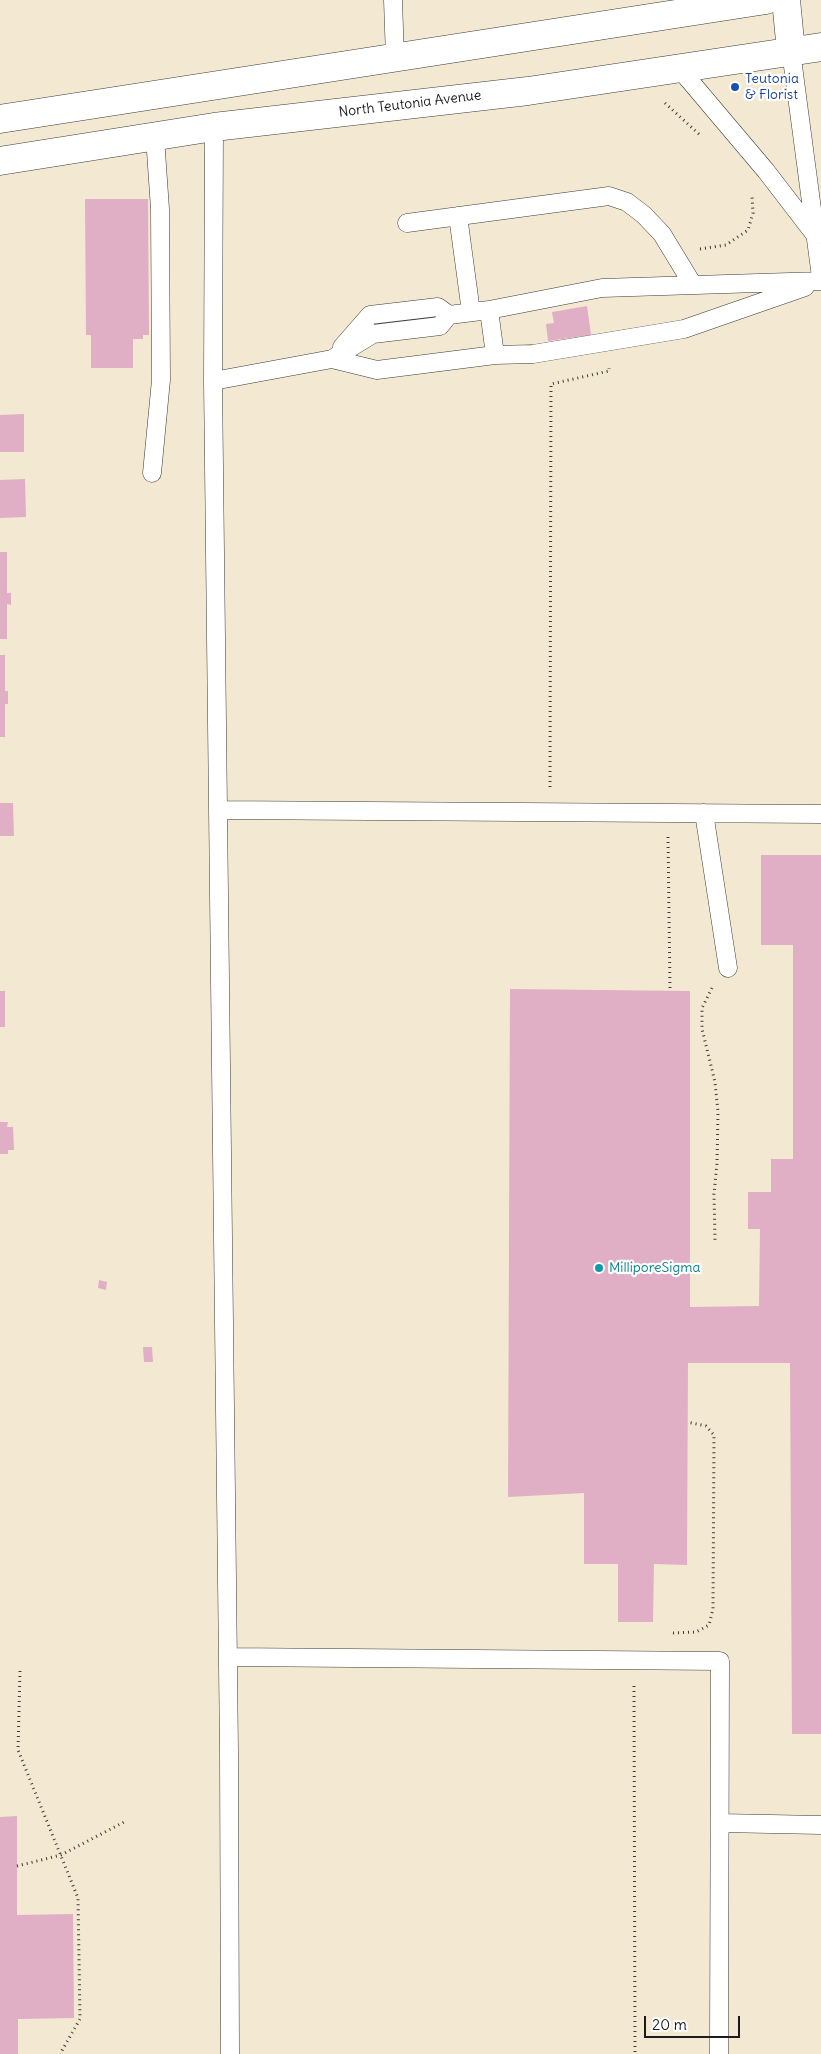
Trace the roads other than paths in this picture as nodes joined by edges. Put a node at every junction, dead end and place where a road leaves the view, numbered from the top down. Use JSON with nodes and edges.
{"nodes":[{"id":1,"x":393,"y":0,"type":"edge"},
{"id":2,"x":766,"y":0,"type":"edge"},
{"id":3,"x":786,"y":0,"type":"edge"},
{"id":4,"x":821,"y":47,"type":"edge"},
{"id":5,"x":791,"y":51,"type":"junction"},
{"id":6,"x":395,"y":58,"type":"junction"},
{"id":7,"x":679,"y":68,"type":"junction"},
{"id":8,"x":0,"y":119,"type":"edge"},
{"id":9,"x":214,"y":127,"type":"junction"},
{"id":10,"x":155,"y":137,"type":"junction"},
{"id":11,"x":0,"y":161,"type":"edge"},
{"id":12,"x":458,"y":216,"type":"junction"},
{"id":13,"x":407,"y":223,"type":"dead end"},
{"id":14,"x":818,"y":228,"type":"edge"},
{"id":15,"x":821,"y":280,"type":"edge"},
{"id":16,"x":693,"y":285,"type":"junction"},
{"id":17,"x":489,"y":310,"type":"junction"},
{"id":18,"x":471,"y":312,"type":"junction"},
{"id":19,"x":496,"y":355,"type":"junction"},
{"id":20,"x":332,"y":359,"type":"junction"},
{"id":21,"x":214,"y":381,"type":"junction"},
{"id":22,"x":152,"y":473,"type":"dead end"},
{"id":23,"x":218,"y":810,"type":"junction"},
{"id":24,"x":704,"y":813,"type":"junction"},
{"id":25,"x":821,"y":814,"type":"edge"},
{"id":26,"x":728,"y":968,"type":"road end"},
{"id":27,"x":228,"y":1656,"type":"junction"},
{"id":28,"x":720,"y":1823,"type":"junction"},
{"id":29,"x":821,"y":1826,"type":"edge"},
{"id":30,"x":230,"y":2054,"type":"edge"},
{"id":31,"x":719,"y":2054,"type":"edge"}],
"edges":[{"from":1,"to":6,"type":"lane"},
{"from":2,"to":6,"type":"main road"},
{"from":3,"to":5,"type":"main road"},
{"from":4,"to":5,"type":"main road","name":"North Teutonia Avenue"},
{"from":5,"to":7,"type":"main road","name":"North Teutonia Avenue"},
{"from":5,"to":14,"type":"lane"},
{"from":6,"to":8,"type":"main road"},
{"from":7,"to":9,"type":"main road","name":"North Teutonia Avenue"},
{"from":7,"to":14,"type":"lane"},
{"from":9,"to":10,"type":"main road","name":"North Teutonia Avenue"},
{"from":9,"to":21,"type":"lane"},
{"from":10,"to":11,"type":"main road","name":"North Teutonia Avenue"},
{"from":10,"to":22,"type":"lane"},
{"from":12,"to":13,"type":"lane"},
{"from":12,"to":16,"type":"lane"},
{"from":12,"to":18,"type":"lane"},
{"from":14,"to":15,"type":"lane"},
{"from":15,"to":16,"type":"lane"},
{"from":15,"to":19,"type":"lane"},
{"from":16,"to":17,"type":"lane"},
{"from":17,"to":18,"type":"lane"},
{"from":17,"to":19,"type":"lane"},
{"from":18,"to":20,"type":"lane"},
{"from":19,"to":20,"type":"lane"},
{"from":20,"to":21,"type":"lane"},
{"from":21,"to":23,"type":"lane"},
{"from":23,"to":24,"type":"lane"},
{"from":23,"to":27,"type":"lane"},
{"from":24,"to":25,"type":"lane"},
{"from":24,"to":26,"type":"lane"},
{"from":27,"to":28,"type":"lane"},
{"from":27,"to":30,"type":"lane"},
{"from":28,"to":29,"type":"lane"},
{"from":28,"to":31,"type":"lane"}]}
